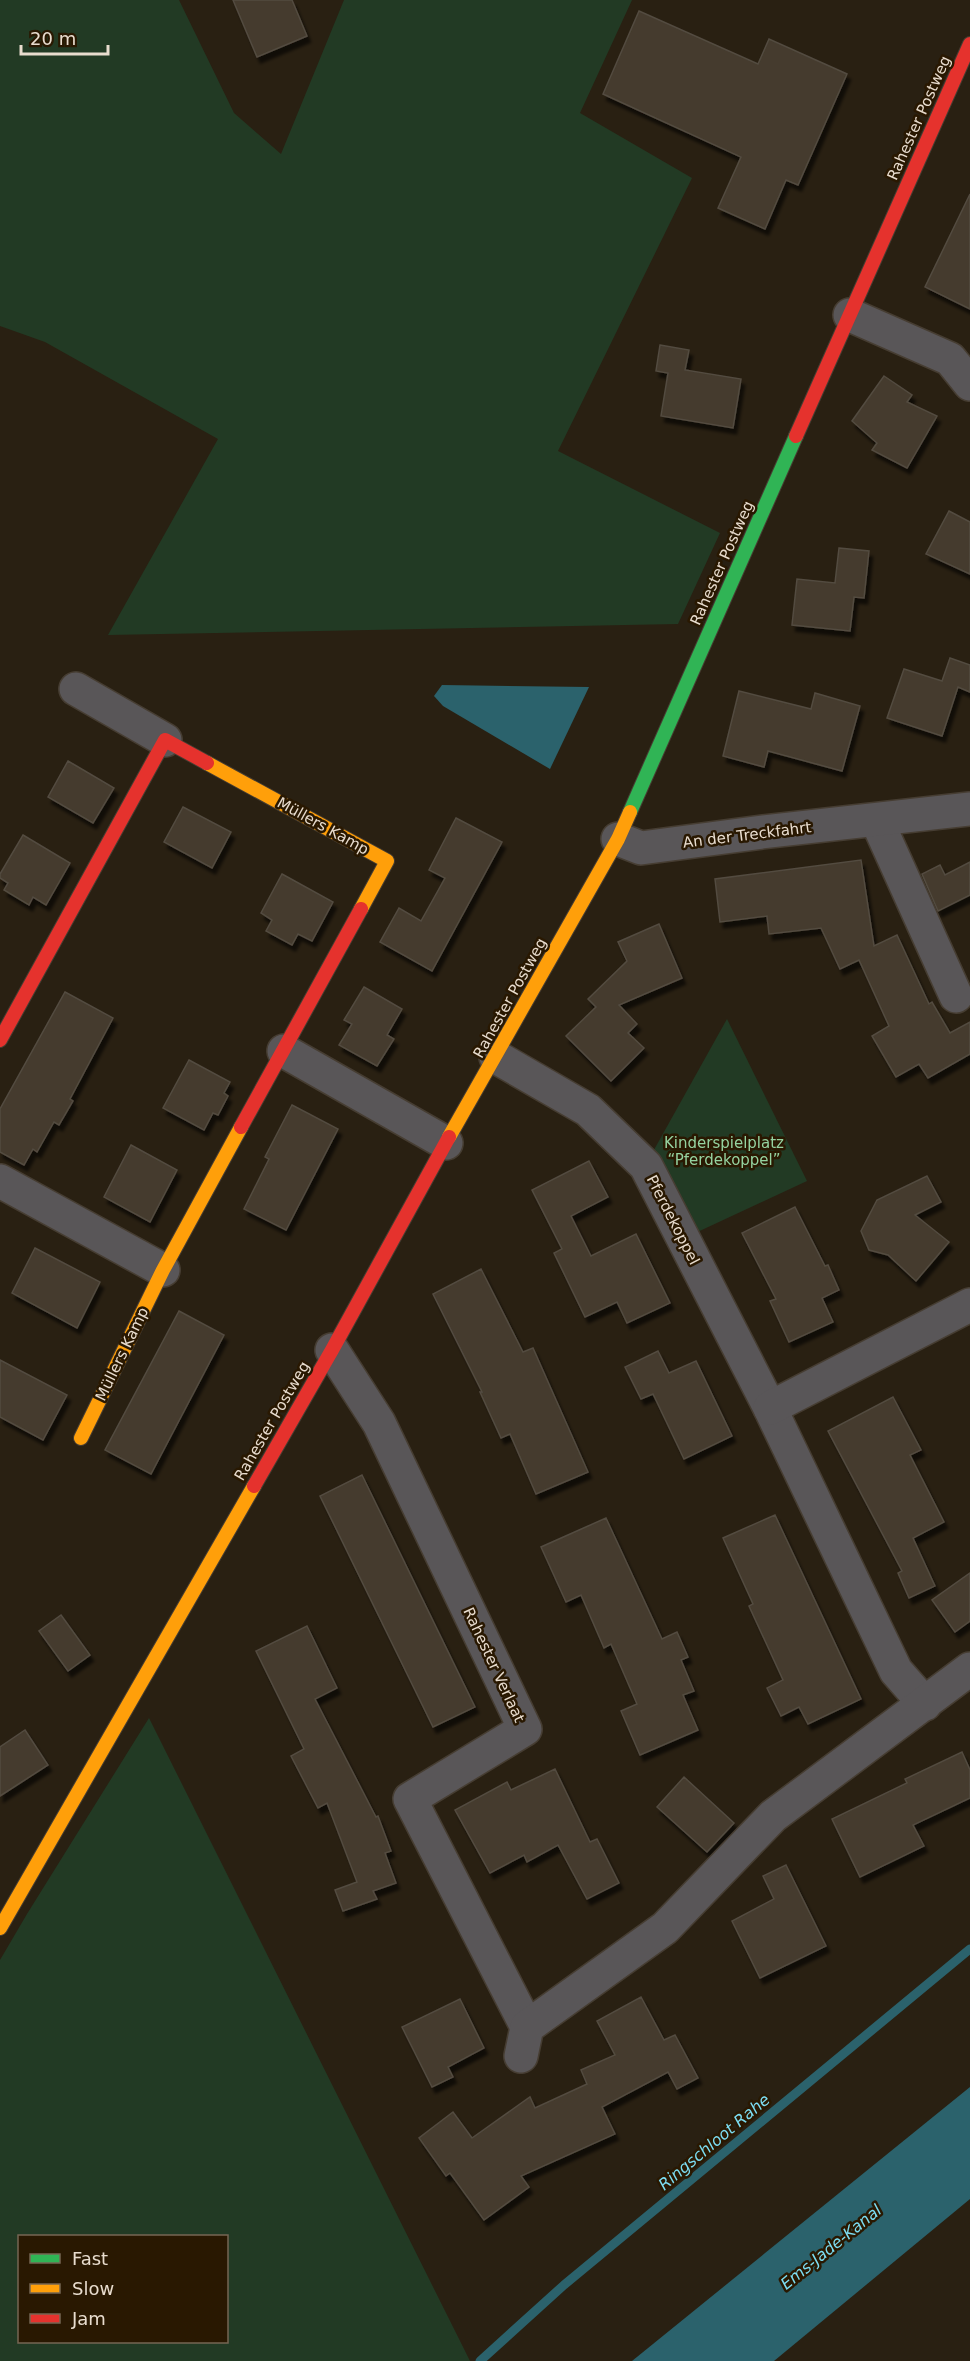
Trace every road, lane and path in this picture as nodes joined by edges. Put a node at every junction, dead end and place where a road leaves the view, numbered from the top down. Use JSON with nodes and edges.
{"nodes":[{"id":1,"x":970,"y":44,"type":"edge"},
{"id":2,"x":850,"y":315,"type":"junction"},
{"id":3,"x":970,"y":384,"type":"edge"},
{"id":4,"x":76,"y":689,"type":"dead end"},
{"id":5,"x":165,"y":740,"type":"junction"},
{"id":6,"x":970,"y":809,"type":"edge"},
{"id":7,"x":877,"y":821,"type":"junction"},
{"id":8,"x":618,"y":839,"type":"junction"},
{"id":9,"x":956,"y":996,"type":"dead end"},
{"id":10,"x":0,"y":1040,"type":"edge"},
{"id":11,"x":284,"y":1051,"type":"junction"},
{"id":12,"x":496,"y":1057,"type":"junction"},
{"id":13,"x":446,"y":1143,"type":"junction"},
{"id":14,"x":0,"y":1181,"type":"edge"},
{"id":15,"x":163,"y":1270,"type":"junction"},
{"id":16,"x":970,"y":1305,"type":"edge"},
{"id":17,"x":332,"y":1350,"type":"junction"},
{"id":18,"x":770,"y":1408,"type":"junction"},
{"id":19,"x":81,"y":1438,"type":"dead end"},
{"id":20,"x":970,"y":1670,"type":"edge"},
{"id":21,"x":925,"y":1704,"type":"junction"},
{"id":22,"x":0,"y":1928,"type":"edge"}],
"edges":[{"from":1,"to":2,"type":"street","name":"Rahester Postweg"},
{"from":2,"to":3,"type":"street"},
{"from":2,"to":8,"type":"street","name":"Rahester Postweg"},
{"from":4,"to":5,"type":"street","name":"Müllers Kamp"},
{"from":5,"to":10,"type":"street"},
{"from":5,"to":11,"type":"street","name":"Müllers Kamp"},
{"from":6,"to":7,"type":"street","name":"An der Treckfahrt"},
{"from":7,"to":8,"type":"street","name":"An der Treckfahrt"},
{"from":7,"to":9,"type":"street"},
{"from":8,"to":12,"type":"street","name":"Rahester Postweg"},
{"from":11,"to":13,"type":"street"},
{"from":11,"to":15,"type":"street","name":"Müllers Kamp"},
{"from":12,"to":13,"type":"street","name":"Rahester Postweg"},
{"from":12,"to":18,"type":"street","name":"Pferdekoppel"},
{"from":13,"to":17,"type":"street","name":"Rahester Postweg"},
{"from":14,"to":15,"type":"street"},
{"from":15,"to":19,"type":"street","name":"Müllers Kamp"},
{"from":16,"to":18,"type":"street"},
{"from":17,"to":21,"type":"street","name":"Rahester Verlaat"},
{"from":17,"to":22,"type":"street","name":"Rahester Postweg"},
{"from":18,"to":21,"type":"street","name":"Pferdekoppel"},
{"from":20,"to":21,"type":"street"}]}
